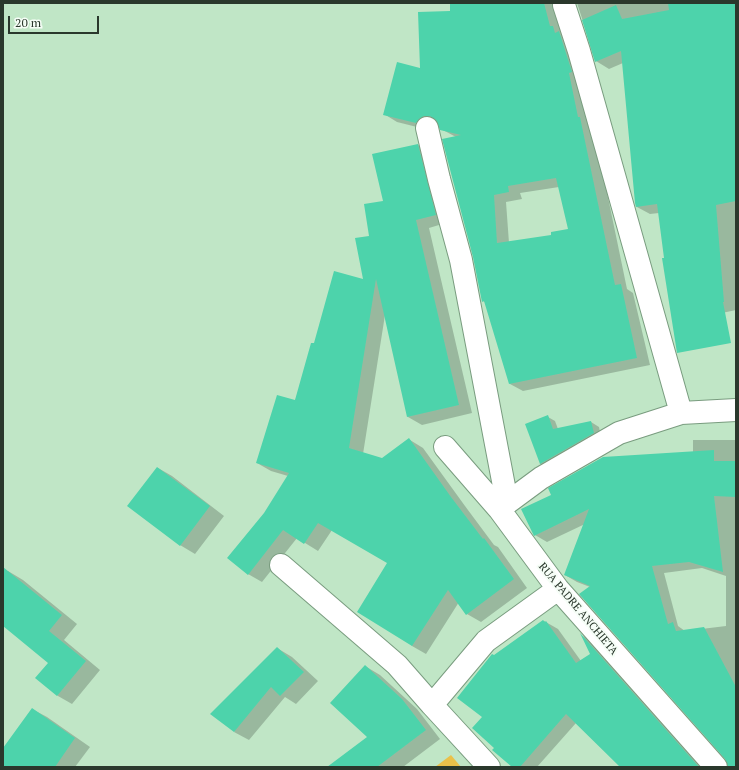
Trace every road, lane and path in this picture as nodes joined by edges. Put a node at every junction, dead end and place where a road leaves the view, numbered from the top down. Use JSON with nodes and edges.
{"nodes":[{"id":1,"x":564,"y":4,"type":"dead end"},
{"id":2,"x":426,"y":128,"type":"dead end"},
{"id":3,"x":736,"y":410,"type":"edge"},
{"id":4,"x":681,"y":413,"type":"junction"},
{"id":5,"x":445,"y":447,"type":"dead end"},
{"id":6,"x":503,"y":505,"type":"junction"},
{"id":7,"x":281,"y":565,"type":"dead end"},
{"id":8,"x":558,"y":589,"type":"junction"},
{"id":9,"x":432,"y":705,"type":"junction"},
{"id":10,"x":489,"y":767,"type":"edge"},
{"id":11,"x":716,"y":767,"type":"edge"}],
"edges":[{"from":1,"to":4,"type":"street"},
{"from":2,"to":6,"type":"street"},
{"from":3,"to":4,"type":"street"},
{"from":4,"to":6,"type":"street"},
{"from":5,"to":6,"type":"street","name":"RUA PADRE ANCHIETA"},
{"from":6,"to":8,"type":"street","name":"RUA PADRE ANCHIETA"},
{"from":7,"to":9,"type":"street"},
{"from":8,"to":9,"type":"street"},
{"from":8,"to":11,"type":"street","name":"RUA PADRE ANCHIETA"},
{"from":9,"to":10,"type":"street"}]}
